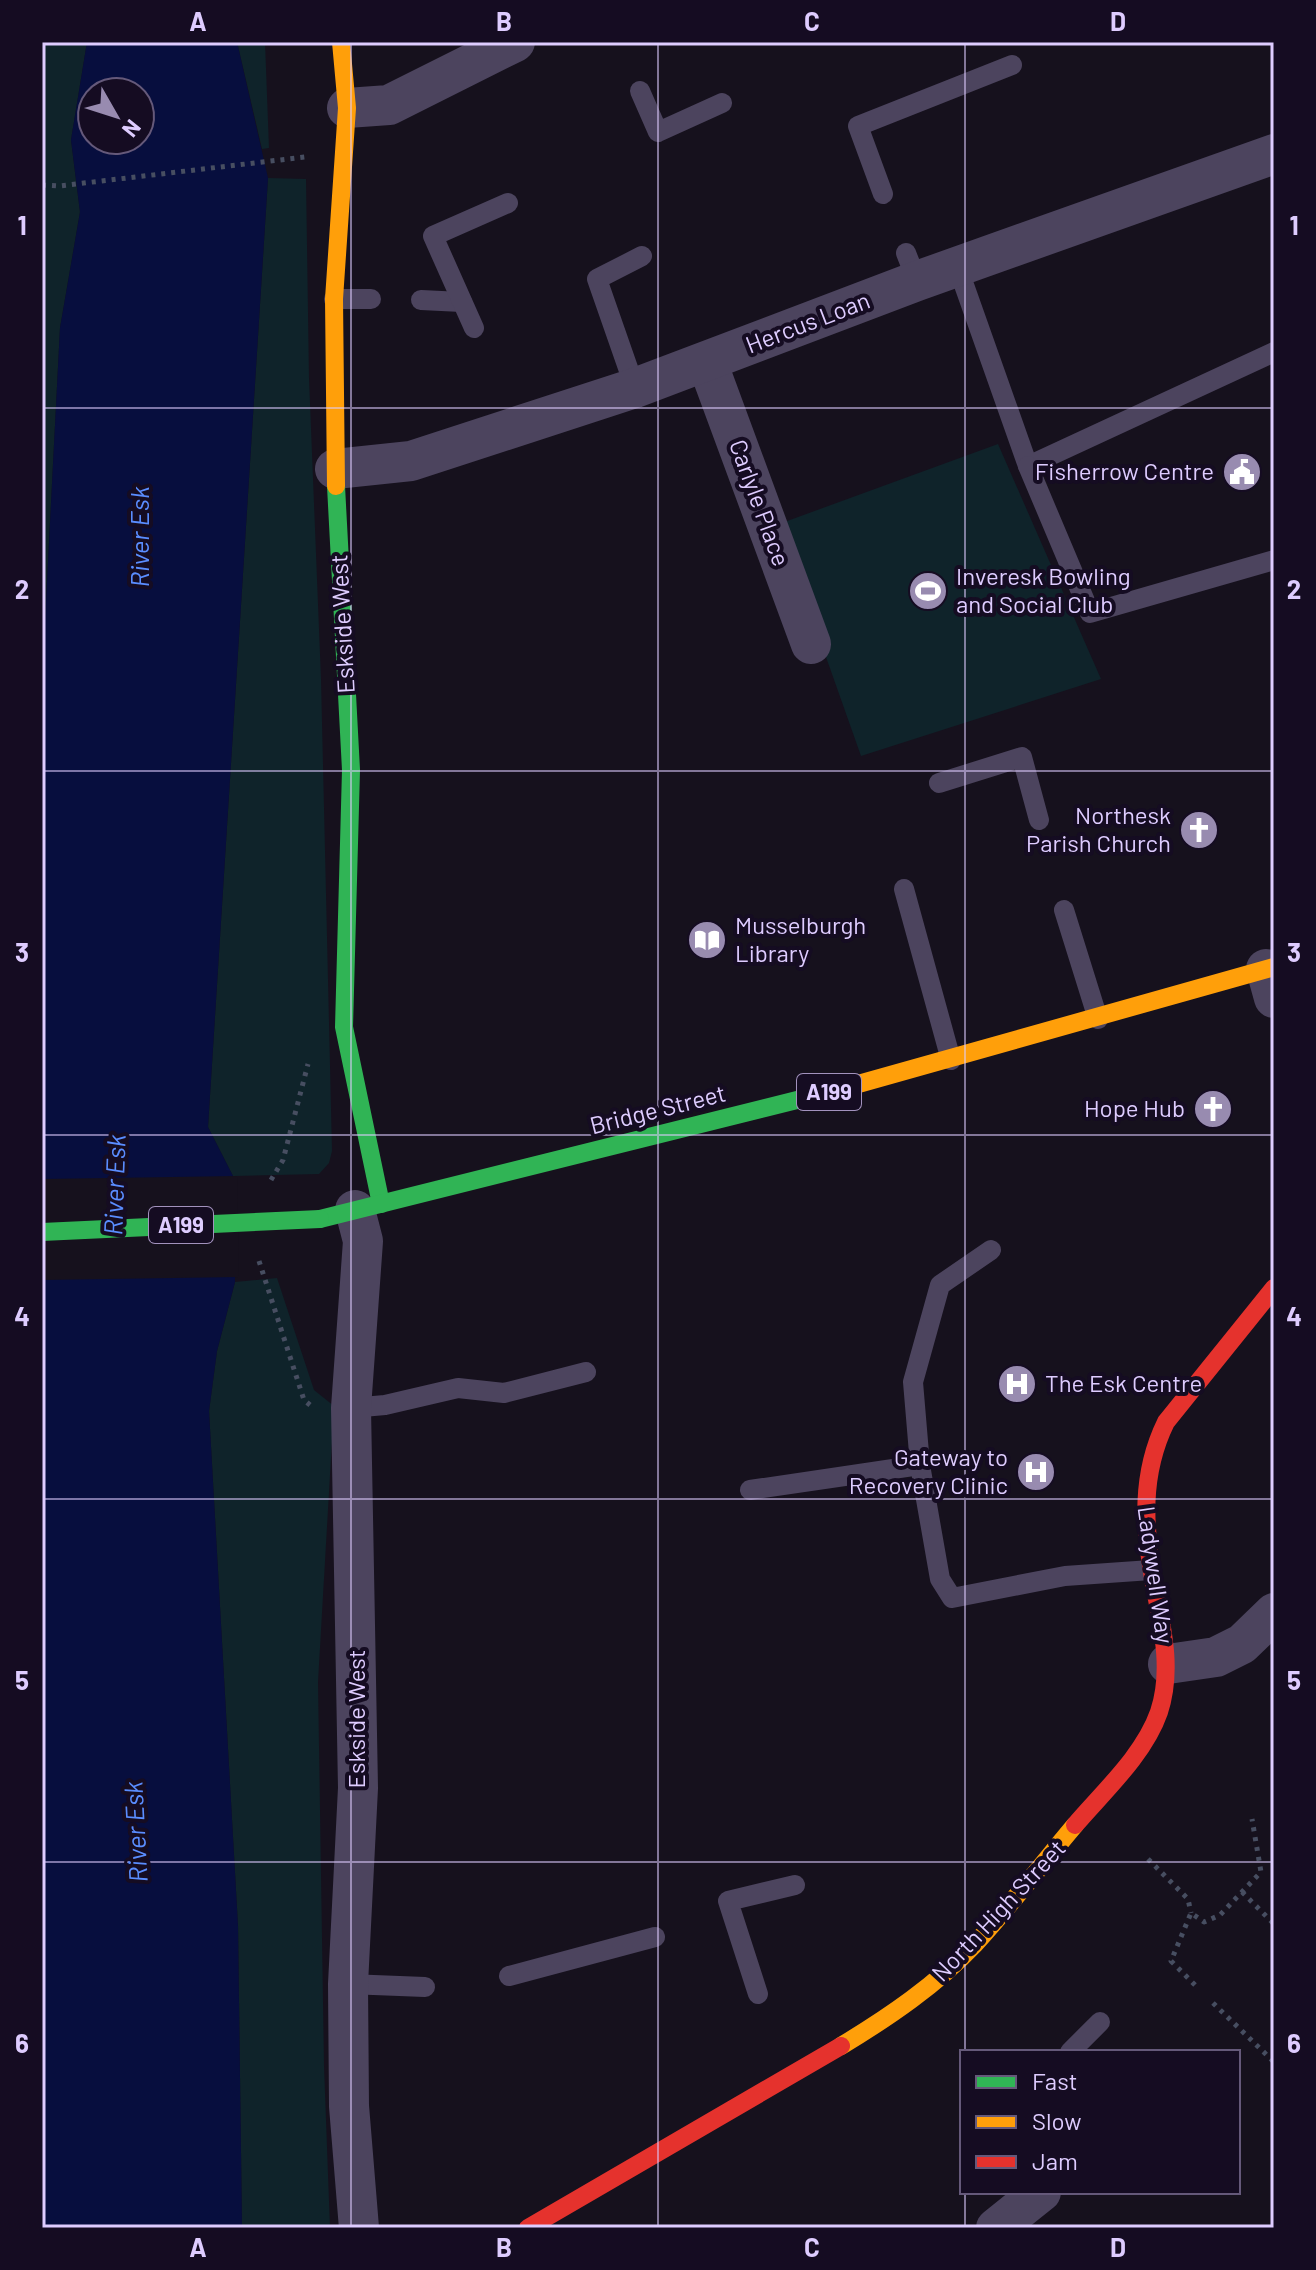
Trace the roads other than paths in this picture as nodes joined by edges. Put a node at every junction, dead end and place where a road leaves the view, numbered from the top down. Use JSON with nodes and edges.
{"nodes":[{"id":1,"x":341,"y":42,"type":"edge"},
{"id":2,"x":515,"y":42,"type":"edge"},
{"id":3,"x":1012,"y":65,"type":"dead end"},
{"id":4,"x":640,"y":91,"type":"dead end"},
{"id":5,"x":722,"y":103,"type":"dead end"},
{"id":6,"x":347,"y":108,"type":"junction"},
{"id":7,"x":1274,"y":154,"type":"edge"},
{"id":8,"x":883,"y":194,"type":"dead end"},
{"id":9,"x":508,"y":203,"type":"dead end"},
{"id":10,"x":642,"y":256,"type":"dead end"},
{"id":11,"x":958,"y":268,"type":"junction"},
{"id":12,"x":334,"y":299,"type":"junction"},
{"id":13,"x":371,"y":299,"type":"dead end"},
{"id":14,"x":421,"y":300,"type":"dead end"},
{"id":15,"x":462,"y":302,"type":"junction"},
{"id":16,"x":474,"y":328,"type":"dead end"},
{"id":17,"x":1274,"y":352,"type":"edge"},
{"id":18,"x":707,"y":362,"type":"junction"},
{"id":19,"x":635,"y":388,"type":"junction"},
{"id":20,"x":1028,"y":466,"type":"junction"},
{"id":21,"x":335,"y":469,"type":"junction"},
{"id":22,"x":1274,"y":560,"type":"edge"},
{"id":23,"x":811,"y":644,"type":"dead end"},
{"id":24,"x":939,"y":783,"type":"dead end"},
{"id":25,"x":1039,"y":820,"type":"dead end"},
{"id":26,"x":904,"y":889,"type":"dead end"},
{"id":27,"x":1064,"y":910,"type":"dead end"},
{"id":28,"x":1271,"y":978,"type":"edge"},
{"id":29,"x":1098,"y":1019,"type":"junction"},
{"id":30,"x":951,"y":1060,"type":"junction"},
{"id":31,"x":352,"y":1211,"type":"junction"},
{"id":32,"x":42,"y":1232,"type":"edge"},
{"id":33,"x":991,"y":1250,"type":"dead end"},
{"id":34,"x":1274,"y":1288,"type":"edge"},
{"id":35,"x":586,"y":1372,"type":"dead end"},
{"id":36,"x":351,"y":1408,"type":"junction"},
{"id":37,"x":920,"y":1465,"type":"junction"},
{"id":38,"x":750,"y":1490,"type":"dead end"},
{"id":39,"x":1151,"y":1570,"type":"junction"},
{"id":40,"x":1274,"y":1613,"type":"edge"},
{"id":41,"x":1168,"y":1664,"type":"junction"},
{"id":42,"x":795,"y":1885,"type":"dead end"},
{"id":43,"x":655,"y":1937,"type":"dead end"},
{"id":44,"x":509,"y":1976,"type":"dead end"},
{"id":45,"x":348,"y":1984,"type":"junction"},
{"id":46,"x":425,"y":1987,"type":"dead end"},
{"id":47,"x":758,"y":1994,"type":"dead end"},
{"id":48,"x":1100,"y":2022,"type":"dead end"},
{"id":49,"x":790,"y":2045,"type":"dead end"},
{"id":50,"x":1072,"y":2050,"type":"edge"},
{"id":51,"x":805,"y":2068,"type":"junction"},
{"id":52,"x":1038,"y":2194,"type":"edge"},
{"id":53,"x":359,"y":2228,"type":"edge"},
{"id":54,"x":528,"y":2228,"type":"edge"},
{"id":55,"x":996,"y":2228,"type":"edge"}],
"edges":[{"from":1,"to":6,"type":"street","name":"Eskside West"},
{"from":2,"to":6,"type":"street"},
{"from":3,"to":8,"type":"lane"},
{"from":4,"to":5,"type":"lane"},
{"from":6,"to":12,"type":"street","name":"Eskside West"},
{"from":7,"to":11,"type":"street","name":"Hercus Loan"},
{"from":9,"to":15,"type":"lane"},
{"from":10,"to":19,"type":"lane"},
{"from":11,"to":18,"type":"street","name":"Hercus Loan"},
{"from":11,"to":20,"type":"lane"},
{"from":12,"to":13,"type":"lane"},
{"from":12,"to":21,"type":"street","name":"Eskside West"},
{"from":14,"to":15,"type":"lane"},
{"from":15,"to":16,"type":"lane"},
{"from":17,"to":20,"type":"lane"},
{"from":18,"to":19,"type":"street","name":"Hercus Loan"},
{"from":18,"to":23,"type":"street","name":"Carlyle Place"},
{"from":19,"to":21,"type":"street","name":"Hercus Loan"},
{"from":20,"to":22,"type":"lane"},
{"from":21,"to":31,"type":"street","name":"Eskside West"},
{"from":24,"to":25,"type":"lane"},
{"from":26,"to":30,"type":"lane"},
{"from":27,"to":29,"type":"lane"},
{"from":28,"to":29,"type":"street","name":"Bridge Street","number":"A199"},
{"from":29,"to":30,"type":"street","name":"Bridge Street","number":"A199"},
{"from":30,"to":31,"type":"street","name":"Bridge Street","number":"A199"},
{"from":31,"to":32,"type":"street","name":"Bridge Street","number":"A199","bridge":true},
{"from":31,"to":36,"type":"street","name":"Eskside West"},
{"from":33,"to":37,"type":"lane"},
{"from":34,"to":39,"type":"street","name":"Ladywell Way"},
{"from":35,"to":36,"type":"lane"},
{"from":36,"to":45,"type":"street","name":"Eskside West"},
{"from":37,"to":38,"type":"lane"},
{"from":37,"to":39,"type":"lane"},
{"from":39,"to":41,"type":"street","name":"Ladywell Way"},
{"from":40,"to":41,"type":"street"},
{"from":41,"to":51,"type":"street","name":"North High Street"},
{"from":42,"to":47,"type":"lane"},
{"from":43,"to":44,"type":"lane"},
{"from":45,"to":46,"type":"lane"},
{"from":45,"to":53,"type":"street","name":"Eskside West"},
{"from":48,"to":50,"type":"lane"},
{"from":49,"to":51,"type":"lane"},
{"from":51,"to":54,"type":"street","name":"North High Street"},
{"from":52,"to":55,"type":"street"}]}
